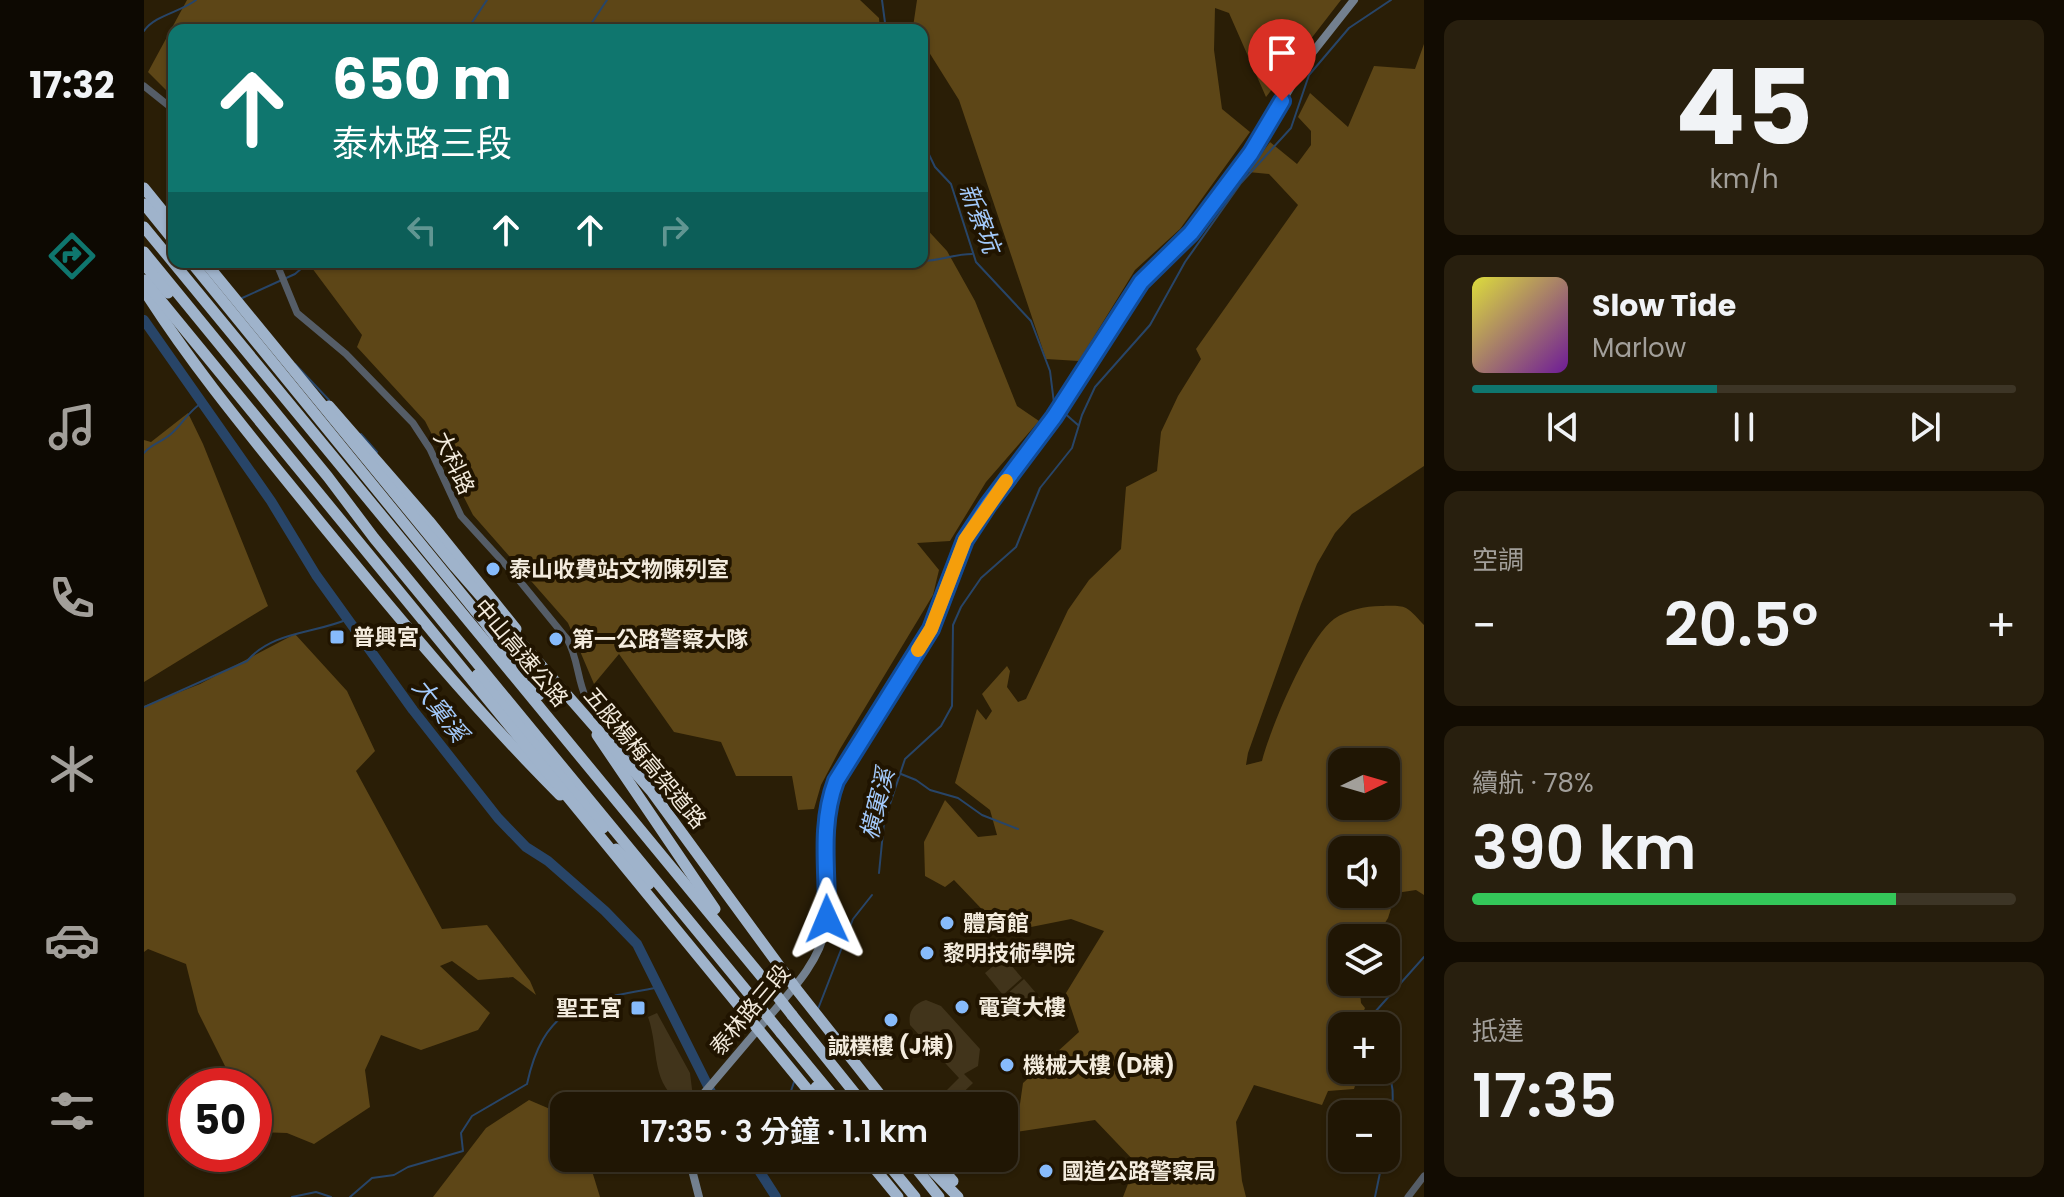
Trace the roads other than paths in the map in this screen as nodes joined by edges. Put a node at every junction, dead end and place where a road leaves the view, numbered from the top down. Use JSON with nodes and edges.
{"nodes":[{"id":1,"x":1354,"y":0,"type":"edge"},
{"id":2,"x":144,"y":86,"type":"edge"},
{"id":3,"x":168,"y":105,"type":"edge"},
{"id":4,"x":144,"y":188,"type":"edge"},
{"id":5,"x":144,"y":206,"type":"edge"},
{"id":6,"x":168,"y":218,"type":"edge"},
{"id":7,"x":144,"y":227,"type":"edge"},
{"id":8,"x":168,"y":232,"type":"edge"},
{"id":9,"x":144,"y":252,"type":"edge"},
{"id":10,"x":168,"y":256,"type":"edge"},
{"id":11,"x":144,"y":264,"type":"edge"},
{"id":12,"x":178,"y":268,"type":"edge"},
{"id":13,"x":196,"y":268,"type":"edge"},
{"id":14,"x":208,"y":268,"type":"edge"},
{"id":15,"x":209,"y":268,"type":"edge"},
{"id":16,"x":278,"y":268,"type":"edge"},
{"id":17,"x":144,"y":280,"type":"edge"},
{"id":18,"x":144,"y":290,"type":"edge"},
{"id":19,"x":319,"y":477,"type":"junction"},
{"id":20,"x":374,"y":538,"type":"junction"},
{"id":21,"x":583,"y":759,"type":"junction"},
{"id":22,"x":649,"y":884,"type":"junction"},
{"id":23,"x":748,"y":960,"type":"junction"},
{"id":24,"x":795,"y":985,"type":"junction"},
{"id":25,"x":757,"y":1008,"type":"junction"},
{"id":26,"x":779,"y":1035,"type":"junction"},
{"id":27,"x":705,"y":1092,"type":"edge"},
{"id":28,"x":810,"y":1092,"type":"edge"},
{"id":29,"x":820,"y":1092,"type":"edge"},
{"id":30,"x":829,"y":1092,"type":"edge"},
{"id":31,"x":854,"y":1092,"type":"edge"},
{"id":32,"x":878,"y":1092,"type":"edge"},
{"id":33,"x":693,"y":1172,"type":"edge"},
{"id":34,"x":877,"y":1172,"type":"edge"},
{"id":35,"x":894,"y":1172,"type":"edge"},
{"id":36,"x":919,"y":1172,"type":"edge"},
{"id":37,"x":934,"y":1172,"type":"edge"},
{"id":38,"x":945,"y":1172,"type":"edge"},
{"id":39,"x":1424,"y":1176,"type":"edge"},
{"id":40,"x":699,"y":1197,"type":"edge"},
{"id":41,"x":896,"y":1197,"type":"edge"},
{"id":42,"x":915,"y":1197,"type":"edge"},
{"id":43,"x":939,"y":1197,"type":"edge"},
{"id":44,"x":958,"y":1197,"type":"edge"},
{"id":45,"x":966,"y":1197,"type":"edge"},
{"id":46,"x":1408,"y":1197,"type":"edge"}],
"edges":[{"from":1,"to":24,"type":"main road","name":"泰林路三段"},
{"from":2,"to":3,"type":"street"},
{"from":4,"to":6,"type":"highway"},
{"from":5,"to":8,"type":"highway","bridge":true},
{"from":7,"to":10,"type":"highway","name":"中山高速公路"},
{"from":9,"to":20,"type":"highway","name":"中山高速公路"},
{"from":11,"to":19,"type":"highway"},
{"from":12,"to":21,"type":"highway","name":"中山高速公路"},
{"from":13,"to":21,"type":"highway"},
{"from":14,"to":32,"type":"highway","name":"五股楊梅高架道路","bridge":true},
{"from":15,"to":23,"type":"highway"},
{"from":16,"to":24,"type":"street","name":"大科路"},
{"from":17,"to":28,"type":"highway","bridge":true},
{"from":18,"to":22,"type":"highway"},
{"from":19,"to":20,"type":"highway"},
{"from":19,"to":22,"type":"highway"},
{"from":20,"to":25,"type":"highway","name":"中山高速公路"},
{"from":21,"to":23,"type":"highway","name":"中山高速公路"},
{"from":22,"to":25,"type":"highway"},
{"from":23,"to":31,"type":"highway","name":"中山高速公路","bridge":true},
{"from":24,"to":27,"type":"main road","name":"泰林路三段"},
{"from":25,"to":26,"type":"highway","name":"中山高速公路","bridge":true},
{"from":26,"to":29,"type":"highway"},
{"from":26,"to":30,"type":"highway","name":"中山高速公路"},
{"from":33,"to":40,"type":"main road"},
{"from":34,"to":41,"type":"highway","bridge":true},
{"from":35,"to":42,"type":"highway"},
{"from":36,"to":43,"type":"highway"},
{"from":37,"to":44,"type":"highway"},
{"from":38,"to":45,"type":"highway"},
{"from":39,"to":46,"type":"street"}]}
